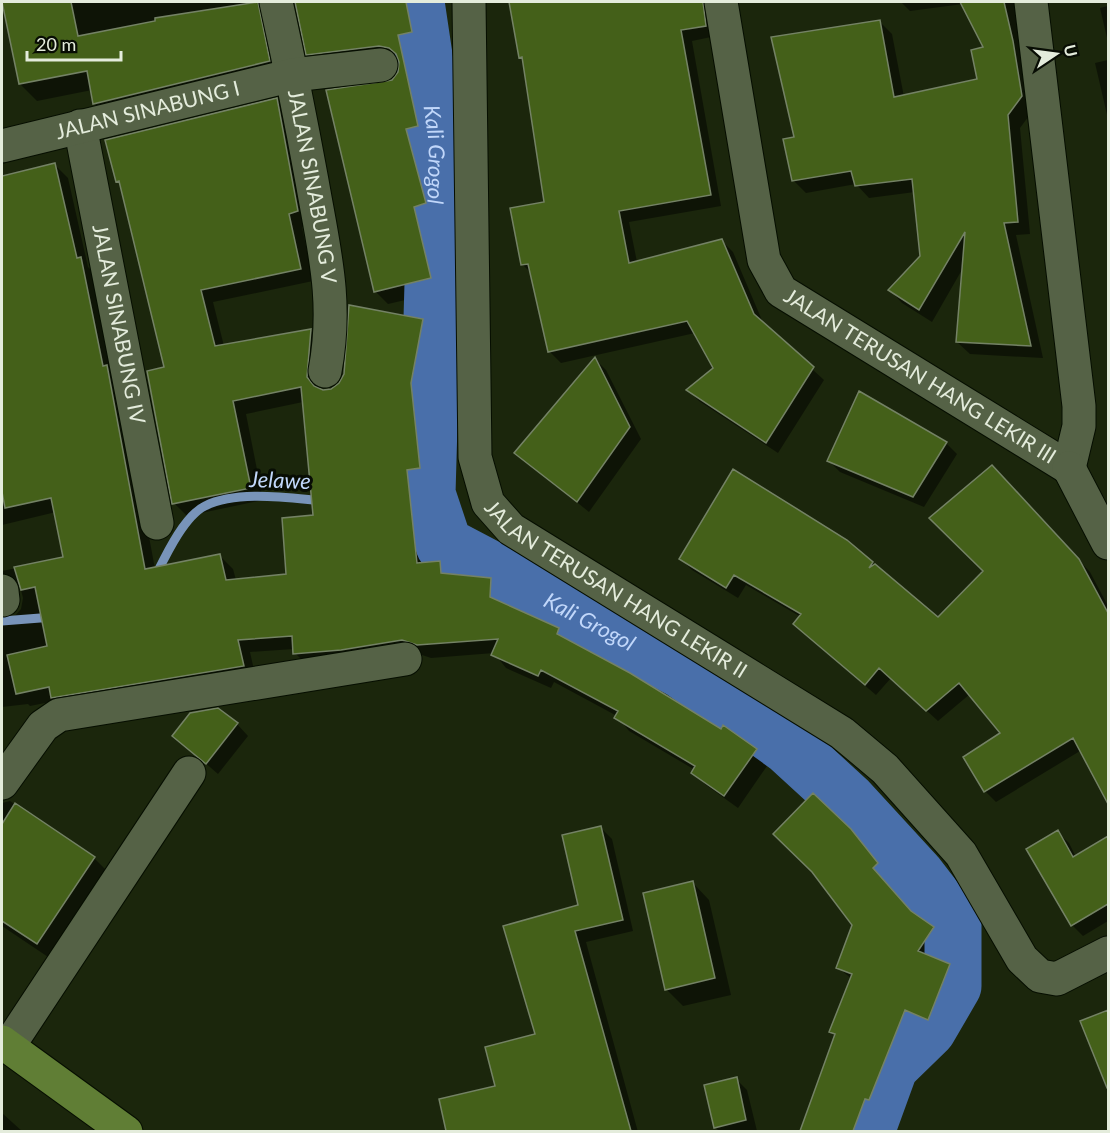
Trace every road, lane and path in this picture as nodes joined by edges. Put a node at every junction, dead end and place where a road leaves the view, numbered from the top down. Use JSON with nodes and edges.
{"nodes":[{"id":1,"x":276,"y":2,"type":"edge"},
{"id":2,"x":470,"y":2,"type":"edge"},
{"id":3,"x":721,"y":2,"type":"edge"},
{"id":4,"x":1031,"y":2,"type":"edge"},
{"id":5,"x":381,"y":65,"type":"dead end"},
{"id":6,"x":292,"y":75,"type":"junction"},
{"id":7,"x":80,"y":126,"type":"junction"},
{"id":8,"x":2,"y":146,"type":"edge"},
{"id":9,"x":325,"y":372,"type":"dead end"},
{"id":10,"x":1069,"y":468,"type":"junction"},
{"id":11,"x":157,"y":523,"type":"dead end"},
{"id":12,"x":1108,"y":543,"type":"edge"},
{"id":13,"x":405,"y":658,"type":"dead end"},
{"id":14,"x":189,"y":772,"type":"dead end"},
{"id":15,"x":2,"y":783,"type":"edge"},
{"id":16,"x":1108,"y":953,"type":"edge"},
{"id":17,"x":5,"y":1044,"type":"edge"},
{"id":18,"x":126,"y":1131,"type":"edge"}],
"edges":[{"from":1,"to":6,"type":"street","name":"JALAN SINABUNG V"},
{"from":2,"to":16,"type":"street","name":"JALAN TERUSAN HANG LEKIR II"},
{"from":3,"to":10,"type":"street","name":"JALAN TERUSAN HANG LEKIR III"},
{"from":4,"to":10,"type":"street"},
{"from":5,"to":6,"type":"street","name":"JALAN SINABUNG I"},
{"from":6,"to":7,"type":"street","name":"JALAN SINABUNG I"},
{"from":6,"to":9,"type":"street","name":"JALAN SINABUNG V"},
{"from":7,"to":8,"type":"street","name":"JALAN SINABUNG I"},
{"from":7,"to":11,"type":"street","name":"JALAN SINABUNG IV"},
{"from":10,"to":12,"type":"street"},
{"from":13,"to":15,"type":"street"},
{"from":14,"to":17,"type":"street"},
{"from":17,"to":18,"type":"main road"}]}
